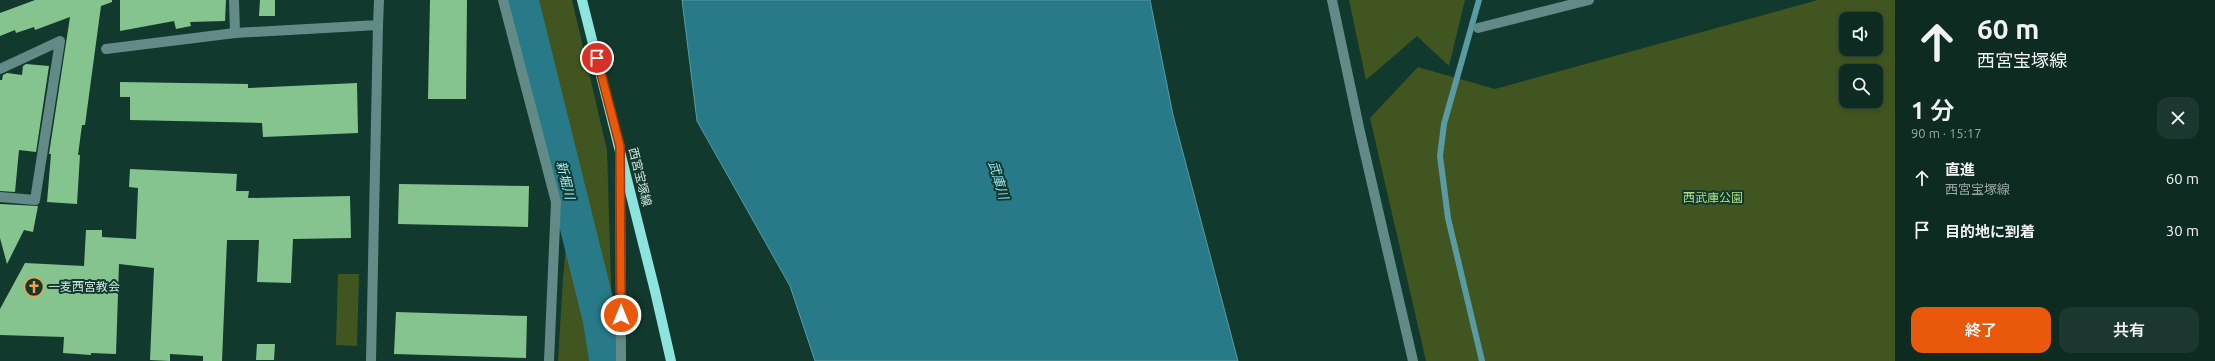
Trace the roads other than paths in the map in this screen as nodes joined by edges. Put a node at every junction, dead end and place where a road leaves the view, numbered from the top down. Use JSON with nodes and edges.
{"nodes":[{"id":1,"x":234,"y":0,"type":"edge"},
{"id":2,"x":380,"y":0,"type":"edge"},
{"id":3,"x":503,"y":0,"type":"edge"},
{"id":4,"x":582,"y":0,"type":"edge"},
{"id":5,"x":1332,"y":0,"type":"edge"},
{"id":6,"x":1589,"y":0,"type":"edge"},
{"id":7,"x":378,"y":25,"type":"junction"},
{"id":8,"x":1478,"y":28,"type":"dead end"},
{"id":9,"x":235,"y":33,"type":"junction"},
{"id":10,"x":106,"y":49,"type":"dead end"},
{"id":11,"x":0,"y":69,"type":"edge"},
{"id":12,"x":620,"y":146,"type":"junction"},
{"id":13,"x":0,"y":197,"type":"edge"},
{"id":14,"x":371,"y":361,"type":"edge"},
{"id":15,"x":550,"y":361,"type":"edge"},
{"id":16,"x":621,"y":361,"type":"edge"},
{"id":17,"x":671,"y":361,"type":"edge"},
{"id":18,"x":1413,"y":361,"type":"edge"}],
"edges":[{"from":1,"to":9,"type":"street"},
{"from":2,"to":7,"type":"street"},
{"from":3,"to":15,"type":"street"},
{"from":4,"to":12,"type":"main road","name":"西宮宝塚線"},
{"from":5,"to":18,"type":"street"},
{"from":6,"to":8,"type":"street"},
{"from":7,"to":9,"type":"street"},
{"from":7,"to":14,"type":"street"},
{"from":9,"to":10,"type":"street"},
{"from":11,"to":13,"type":"street"},
{"from":12,"to":16,"type":"street"},
{"from":12,"to":17,"type":"main road","name":"西宮宝塚線"}]}
